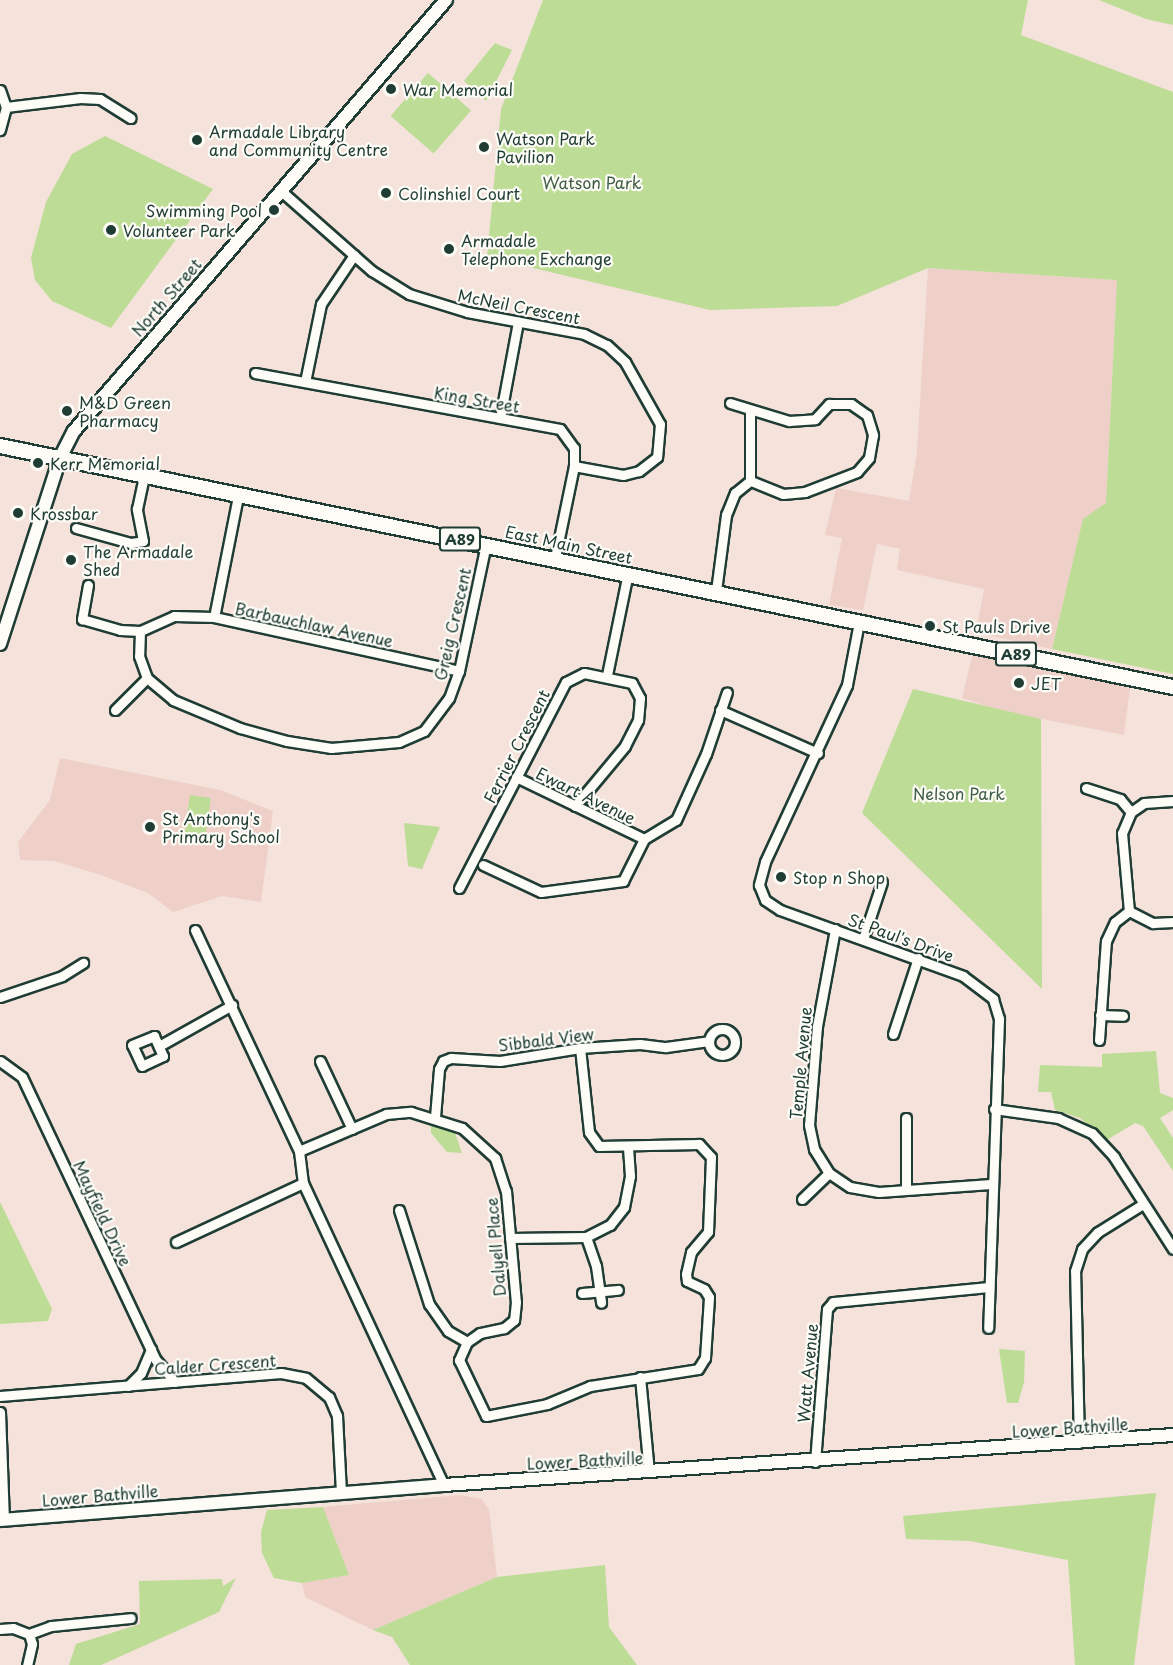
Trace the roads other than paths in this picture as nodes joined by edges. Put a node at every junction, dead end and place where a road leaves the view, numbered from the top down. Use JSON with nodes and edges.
{"nodes":[{"id":1,"x":446,"y":0,"type":"edge"},
{"id":2,"x":0,"y":90,"type":"edge"},
{"id":3,"x":6,"y":107,"type":"junction"},
{"id":4,"x":130,"y":118,"type":"dead end"},
{"id":5,"x":0,"y":130,"type":"edge"},
{"id":6,"x":280,"y":190,"type":"junction"},
{"id":7,"x":354,"y":255,"type":"junction"},
{"id":8,"x":518,"y":322,"type":"junction"},
{"id":9,"x":255,"y":373,"type":"dead end"},
{"id":10,"x":305,"y":382,"type":"junction"},
{"id":11,"x":730,"y":403,"type":"dead end"},
{"id":12,"x":750,"y":410,"type":"junction"},
{"id":13,"x":500,"y":418,"type":"junction"},
{"id":14,"x":0,"y":446,"type":"edge"},
{"id":15,"x":60,"y":458,"type":"junction"},
{"id":16,"x":574,"y":466,"type":"junction"},
{"id":17,"x":144,"y":476,"type":"junction"},
{"id":18,"x":750,"y":481,"type":"junction"},
{"id":19,"x":238,"y":496,"type":"junction"},
{"id":20,"x":76,"y":528,"type":"dead end"},
{"id":21,"x":486,"y":544,"type":"junction"},
{"id":22,"x":555,"y":558,"type":"junction"},
{"id":23,"x":628,"y":573,"type":"junction"},
{"id":24,"x":88,"y":585,"type":"dead end"},
{"id":25,"x":716,"y":591,"type":"junction"},
{"id":26,"x":214,"y":617,"type":"junction"},
{"id":27,"x":859,"y":622,"type":"junction"},
{"id":28,"x":140,"y":631,"type":"junction"},
{"id":29,"x":0,"y":644,"type":"edge"},
{"id":30,"x":459,"y":671,"type":"junction"},
{"id":31,"x":607,"y":675,"type":"junction"},
{"id":32,"x":147,"y":678,"type":"junction"},
{"id":33,"x":1173,"y":687,"type":"edge"},
{"id":34,"x":727,"y":692,"type":"dead end"},
{"id":35,"x":115,"y":710,"type":"dead end"},
{"id":36,"x":720,"y":710,"type":"junction"},
{"id":37,"x":818,"y":753,"type":"junction"},
{"id":38,"x":516,"y":777,"type":"junction"},
{"id":39,"x":1086,"y":788,"type":"dead end"},
{"id":40,"x":1173,"y":801,"type":"edge"},
{"id":41,"x":575,"y":806,"type":"junction"},
{"id":42,"x":1131,"y":812,"type":"junction"},
{"id":43,"x":644,"y":839,"type":"junction"},
{"id":44,"x":483,"y":865,"type":"dead end"},
{"id":45,"x":882,"y":882,"type":"dead end"},
{"id":46,"x":459,"y":888,"type":"dead end"},
{"id":47,"x":1130,"y":911,"type":"junction"},
{"id":48,"x":1173,"y":922,"type":"edge"},
{"id":49,"x":835,"y":929,"type":"junction"},
{"id":50,"x":195,"y":930,"type":"dead end"},
{"id":51,"x":863,"y":939,"type":"junction"},
{"id":52,"x":918,"y":958,"type":"junction"},
{"id":53,"x":83,"y":963,"type":"dead end"},
{"id":54,"x":0,"y":997,"type":"edge"},
{"id":55,"x":232,"y":1005,"type":"junction"},
{"id":56,"x":1100,"y":1016,"type":"junction"},
{"id":57,"x":1123,"y":1016,"type":"dead end"},
{"id":58,"x":893,"y":1034,"type":"dead end"},
{"id":59,"x":1099,"y":1040,"type":"dead end"},
{"id":60,"x":710,"y":1041,"type":"dead end"},
{"id":61,"x":159,"y":1046,"type":"dead end"},
{"id":62,"x":580,"y":1048,"type":"junction"},
{"id":63,"x":0,"y":1061,"type":"edge"},
{"id":64,"x":320,"y":1061,"type":"dead end"},
{"id":65,"x":994,"y":1109,"type":"junction"},
{"id":66,"x":435,"y":1117,"type":"junction"},
{"id":67,"x":906,"y":1118,"type":"dead end"},
{"id":68,"x":352,"y":1129,"type":"junction"},
{"id":69,"x":628,"y":1147,"type":"junction"},
{"id":70,"x":299,"y":1152,"type":"junction"},
{"id":71,"x":830,"y":1173,"type":"junction"},
{"id":72,"x":303,"y":1183,"type":"junction"},
{"id":73,"x":991,"y":1184,"type":"junction"},
{"id":74,"x":906,"y":1189,"type":"junction"},
{"id":75,"x":802,"y":1199,"type":"dead end"},
{"id":76,"x":1143,"y":1204,"type":"junction"},
{"id":77,"x":399,"y":1210,"type":"dead end"},
{"id":78,"x":586,"y":1237,"type":"junction"},
{"id":79,"x":510,"y":1238,"type":"junction"},
{"id":80,"x":176,"y":1242,"type":"dead end"},
{"id":81,"x":1173,"y":1249,"type":"edge"},
{"id":82,"x":989,"y":1287,"type":"junction"},
{"id":83,"x":618,"y":1290,"type":"dead end"},
{"id":84,"x":600,"y":1291,"type":"junction"},
{"id":85,"x":582,"y":1293,"type":"dead end"},
{"id":86,"x":601,"y":1303,"type":"dead end"},
{"id":87,"x":988,"y":1328,"type":"dead end"},
{"id":88,"x":467,"y":1341,"type":"junction"},
{"id":89,"x":151,"y":1349,"type":"junction"},
{"id":90,"x":640,"y":1377,"type":"junction"},
{"id":91,"x":175,"y":1382,"type":"junction"},
{"id":92,"x":128,"y":1386,"type":"junction"},
{"id":93,"x":0,"y":1396,"type":"edge"},
{"id":94,"x":0,"y":1412,"type":"edge"},
{"id":95,"x":1173,"y":1435,"type":"edge"},
{"id":96,"x":1079,"y":1443,"type":"junction"},
{"id":97,"x":815,"y":1462,"type":"junction"},
{"id":98,"x":1,"y":1472,"type":"edge"},
{"id":99,"x":649,"y":1472,"type":"junction"},
{"id":100,"x":444,"y":1485,"type":"junction"},
{"id":101,"x":341,"y":1492,"type":"junction"},
{"id":102,"x":2,"y":1520,"type":"edge"},
{"id":103,"x":131,"y":1618,"type":"dead end"},
{"id":104,"x":0,"y":1629,"type":"edge"},
{"id":105,"x":29,"y":1634,"type":"junction"},
{"id":106,"x":27,"y":1665,"type":"edge"}],
"edges":[{"from":1,"to":6,"type":"main road","name":"North Street"},
{"from":2,"to":3,"type":"street"},
{"from":3,"to":4,"type":"street"},
{"from":3,"to":5,"type":"street"},
{"from":6,"to":7,"type":"street","name":"McNeil Crescent"},
{"from":6,"to":15,"type":"main road","name":"North Street"},
{"from":7,"to":8,"type":"street","name":"McNeil Crescent"},
{"from":7,"to":10,"type":"street"},
{"from":8,"to":13,"type":"street"},
{"from":8,"to":16,"type":"street","name":"McNeil Crescent"},
{"from":9,"to":10,"type":"street","name":"King Street"},
{"from":10,"to":13,"type":"street","name":"King Street"},
{"from":11,"to":12,"type":"street"},
{"from":12,"to":18,"type":"street"},
{"from":12,"to":18,"type":"street"},
{"from":13,"to":16,"type":"street","name":"King Street"},
{"from":14,"to":15,"type":"main road","number":"A89"},
{"from":15,"to":17,"type":"main road","name":"East Main Street","number":"A89"},
{"from":15,"to":29,"type":"main road","name":"North Street"},
{"from":16,"to":22,"type":"street","name":"King Street"},
{"from":17,"to":19,"type":"main road","name":"East Main Street","number":"A89"},
{"from":17,"to":20,"type":"street"},
{"from":18,"to":25,"type":"street"},
{"from":19,"to":21,"type":"main road","name":"East Main Street","number":"A89"},
{"from":19,"to":26,"type":"street","name":"Barbauchlaw Avenue"},
{"from":21,"to":22,"type":"main road","name":"East Main Street","number":"A89"},
{"from":21,"to":30,"type":"street","name":"Greig Crescent"},
{"from":22,"to":23,"type":"main road","name":"East Main Street","number":"A89"},
{"from":23,"to":25,"type":"main road","name":"East Main Street","number":"A89"},
{"from":23,"to":31,"type":"street"},
{"from":24,"to":28,"type":"street"},
{"from":25,"to":27,"type":"main road","name":"East Main Street","number":"A89"},
{"from":26,"to":28,"type":"street"},
{"from":26,"to":30,"type":"street","name":"Barbauchlaw Avenue"},
{"from":27,"to":33,"type":"main road","number":"A89"},
{"from":27,"to":37,"type":"street","name":"St Paul's Drive"},
{"from":28,"to":32,"type":"street"},
{"from":30,"to":32,"type":"street","name":"Greig Crescent"},
{"from":31,"to":38,"type":"street","name":"Ferrier Crescent"},
{"from":31,"to":41,"type":"street","name":"Ferrier Crescent"},
{"from":32,"to":35,"type":"street"},
{"from":34,"to":36,"type":"street"},
{"from":36,"to":37,"type":"street"},
{"from":36,"to":43,"type":"street"},
{"from":37,"to":49,"type":"street","name":"St Paul's Drive"},
{"from":38,"to":41,"type":"street","name":"Ewart Avenue"},
{"from":38,"to":46,"type":"street","name":"Ferrier Crescent"},
{"from":39,"to":42,"type":"street"},
{"from":40,"to":42,"type":"street"},
{"from":41,"to":43,"type":"street","name":"Ewart Avenue"},
{"from":42,"to":47,"type":"street"},
{"from":43,"to":44,"type":"street"},
{"from":45,"to":51,"type":"street"},
{"from":47,"to":48,"type":"street"},
{"from":47,"to":56,"type":"street"},
{"from":49,"to":51,"type":"street","name":"St Paul's Drive"},
{"from":49,"to":71,"type":"street","name":"Temple Avenue"},
{"from":50,"to":55,"type":"street"},
{"from":51,"to":52,"type":"street","name":"St Paul's Drive"},
{"from":52,"to":58,"type":"street"},
{"from":52,"to":65,"type":"street","name":"St Paul's Drive"},
{"from":53,"to":54,"type":"street"},
{"from":55,"to":61,"type":"street"},
{"from":55,"to":70,"type":"street"},
{"from":56,"to":57,"type":"street"},
{"from":56,"to":59,"type":"street"},
{"from":60,"to":62,"type":"street","name":"Sibbald View"},
{"from":62,"to":66,"type":"street","name":"Sibbald View"},
{"from":62,"to":69,"type":"street"},
{"from":63,"to":89,"type":"street","name":"Mayfield Drive"},
{"from":64,"to":68,"type":"street"},
{"from":65,"to":73,"type":"street","name":"St Paul's Drive"},
{"from":65,"to":76,"type":"street"},
{"from":66,"to":68,"type":"street","name":"Dalyell Place"},
{"from":66,"to":79,"type":"street","name":"Dalyell Place"},
{"from":67,"to":74,"type":"street"},
{"from":68,"to":70,"type":"street","name":"Dalyell Place"},
{"from":69,"to":78,"type":"street"},
{"from":69,"to":90,"type":"street"},
{"from":70,"to":72,"type":"street"},
{"from":71,"to":74,"type":"street","name":"Temple Avenue"},
{"from":71,"to":75,"type":"street"},
{"from":72,"to":80,"type":"street"},
{"from":72,"to":100,"type":"street"},
{"from":73,"to":74,"type":"street","name":"Temple Avenue"},
{"from":73,"to":82,"type":"street","name":"St Paul's Drive"},
{"from":76,"to":81,"type":"street"},
{"from":76,"to":96,"type":"street"},
{"from":77,"to":88,"type":"street"},
{"from":78,"to":79,"type":"street"},
{"from":78,"to":84,"type":"street"},
{"from":79,"to":88,"type":"street","name":"Dalyell Place"},
{"from":82,"to":87,"type":"street","name":"St Paul's Drive"},
{"from":82,"to":97,"type":"street","name":"Watt Avenue"},
{"from":83,"to":84,"type":"street"},
{"from":84,"to":85,"type":"street"},
{"from":84,"to":86,"type":"street"},
{"from":88,"to":90,"type":"street"},
{"from":89,"to":91,"type":"street","name":"Mayfield Drive"},
{"from":89,"to":92,"type":"street"},
{"from":90,"to":99,"type":"street"},
{"from":91,"to":92,"type":"street","name":"Calder Crescent"},
{"from":91,"to":101,"type":"street","name":"Calder Crescent"},
{"from":92,"to":93,"type":"street","name":"Calder Crescent"},
{"from":94,"to":98,"type":"street"},
{"from":95,"to":96,"type":"main road","name":"Lower Bathville"},
{"from":96,"to":97,"type":"main road","name":"Lower Bathville"},
{"from":97,"to":99,"type":"main road","name":"Lower Bathville"},
{"from":98,"to":102,"type":"street"},
{"from":99,"to":100,"type":"main road","name":"Lower Bathville"},
{"from":100,"to":101,"type":"main road","name":"Lower Bathville"},
{"from":101,"to":102,"type":"main road","name":"Lower Bathville"},
{"from":103,"to":105,"type":"street"},
{"from":104,"to":105,"type":"street"},
{"from":105,"to":106,"type":"street"}]}
